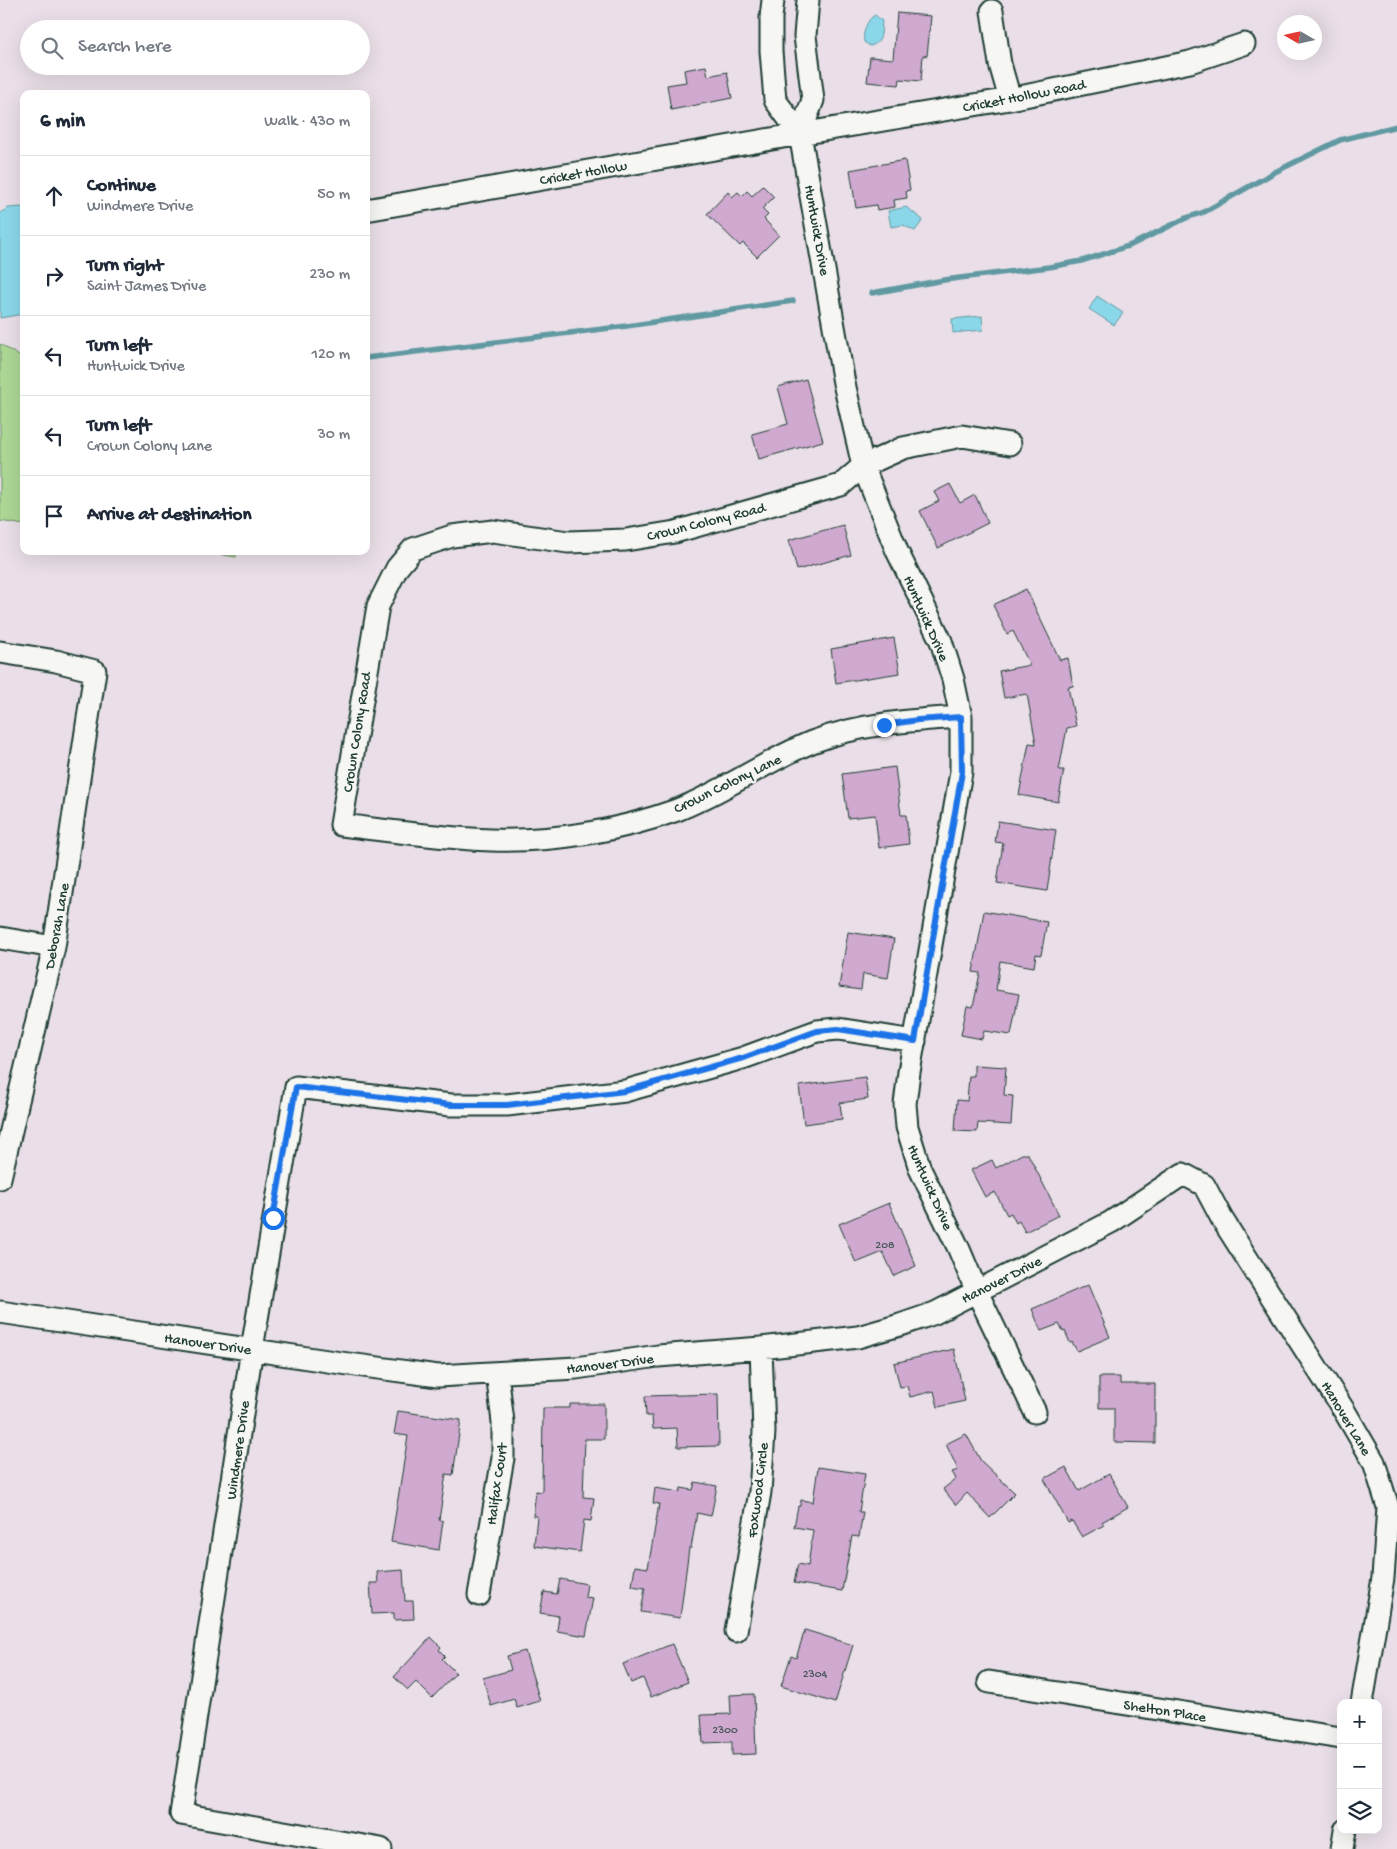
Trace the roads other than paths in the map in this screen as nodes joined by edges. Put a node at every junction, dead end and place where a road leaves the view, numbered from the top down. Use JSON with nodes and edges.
{"nodes":[{"id":1,"x":773,"y":0,"type":"edge"},
{"id":2,"x":808,"y":0,"type":"edge"},
{"id":3,"x":992,"y":12,"type":"dead end"},
{"id":4,"x":1244,"y":44,"type":"dead end"},
{"id":5,"x":1010,"y":99,"type":"junction"},
{"id":6,"x":800,"y":134,"type":"junction"},
{"id":7,"x":370,"y":209,"type":"edge"},
{"id":8,"x":1010,"y":444,"type":"dead end"},
{"id":9,"x":863,"y":466,"type":"junction"},
{"id":10,"x":0,"y":652,"type":"edge"},
{"id":11,"x":961,"y":717,"type":"junction"},
{"id":12,"x":341,"y":825,"type":"joint"},
{"id":13,"x":0,"y":938,"type":"edge"},
{"id":14,"x":54,"y":947,"type":"junction"},
{"id":15,"x":915,"y":1041,"type":"junction"},
{"id":16,"x":1183,"y":1174,"type":"joint"},
{"id":17,"x":0,"y":1178,"type":"edge"},
{"id":18,"x":976,"y":1292,"type":"junction"},
{"id":19,"x":0,"y":1312,"type":"edge"},
{"id":20,"x":761,"y":1348,"type":"junction"},
{"id":21,"x":252,"y":1349,"type":"junction"},
{"id":22,"x":497,"y":1373,"type":"junction"},
{"id":23,"x":1035,"y":1412,"type":"dead end"},
{"id":24,"x":479,"y":1595,"type":"dead end"},
{"id":25,"x":736,"y":1631,"type":"dead end"},
{"id":26,"x":989,"y":1682,"type":"dead end"},
{"id":27,"x":1363,"y":1699,"type":"edge"},
{"id":28,"x":1337,"y":1737,"type":"edge"},
{"id":29,"x":1344,"y":1834,"type":"edge"},
{"id":30,"x":381,"y":1849,"type":"edge"},
{"id":31,"x":1342,"y":1849,"type":"edge"}],
"edges":[{"from":1,"to":6,"type":"street","name":"Huntwick Drive"},
{"from":2,"to":6,"type":"street"},
{"from":3,"to":5,"type":"street"},
{"from":4,"to":5,"type":"street","name":"Cricket Hollow Road"},
{"from":5,"to":6,"type":"street","name":"Cricket Hollow Road"},
{"from":6,"to":7,"type":"street","name":"Cricket Hollow"},
{"from":6,"to":9,"type":"street","name":"Huntwick Drive"},
{"from":8,"to":9,"type":"street","name":"Crown Colony Road"},
{"from":9,"to":11,"type":"street","name":"Huntwick Drive"},
{"from":9,"to":12,"type":"street","name":"Crown Colony Road"},
{"from":10,"to":14,"type":"street","name":"Deborah Lane"},
{"from":11,"to":12,"type":"street","name":"Crown Colony Lane"},
{"from":11,"to":15,"type":"street","name":"Huntwick Drive"},
{"from":13,"to":14,"type":"street"},
{"from":14,"to":17,"type":"street","name":"Deborah Lane"},
{"from":15,"to":18,"type":"street","name":"Huntwick Drive"},
{"from":15,"to":21,"type":"street","name":"Windmere Drive"},
{"from":16,"to":18,"type":"street","name":"Hanover Drive"},
{"from":16,"to":27,"type":"street","name":"Hanover Lane"},
{"from":18,"to":20,"type":"street","name":"Hanover Drive"},
{"from":18,"to":23,"type":"street","name":"Huntwick Drive"},
{"from":19,"to":21,"type":"street","name":"Hanover Drive"},
{"from":20,"to":22,"type":"street","name":"Hanover Drive"},
{"from":20,"to":25,"type":"street","name":"Foxwood Circle"},
{"from":21,"to":22,"type":"street","name":"Hanover Drive"},
{"from":21,"to":30,"type":"street","name":"Windmere Drive"},
{"from":22,"to":24,"type":"street","name":"Halifax Court"},
{"from":26,"to":28,"type":"street","name":"Shelton Place"},
{"from":29,"to":31,"type":"street"}]}
